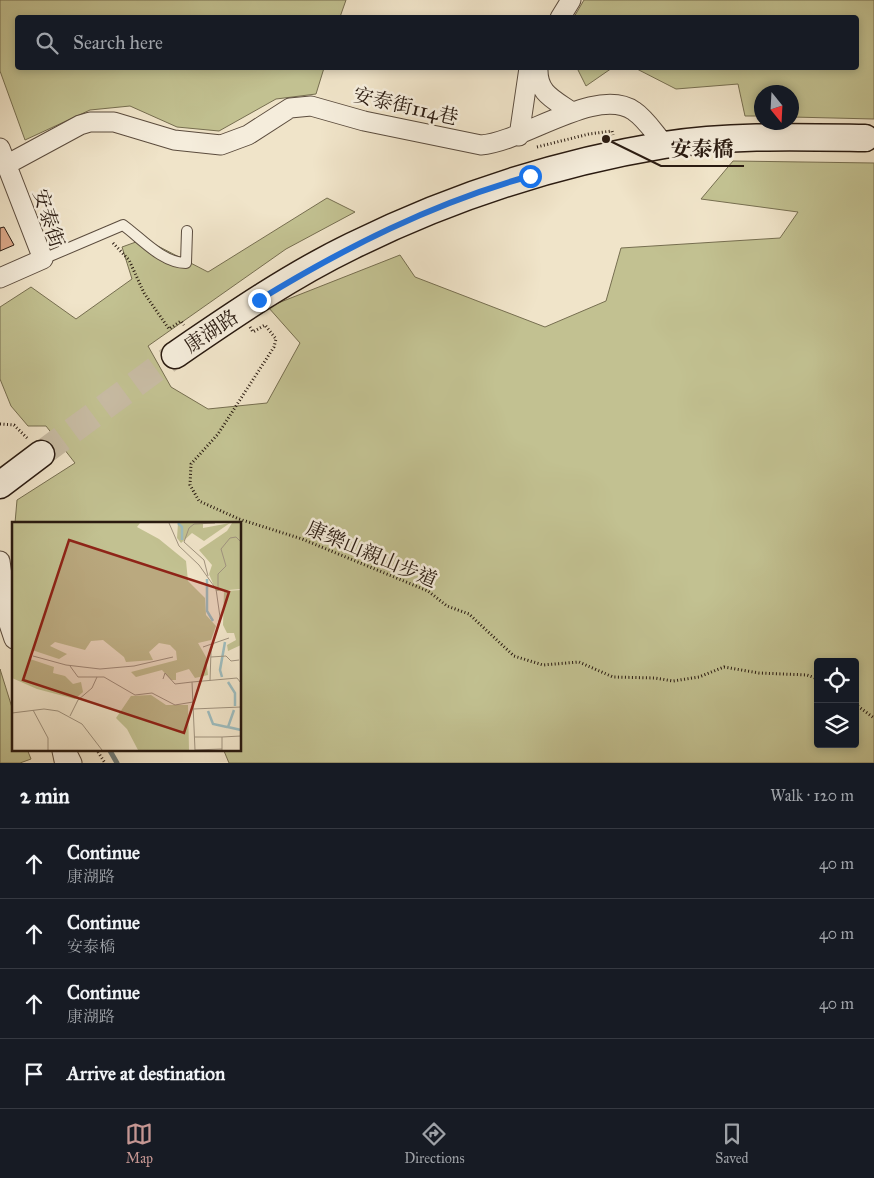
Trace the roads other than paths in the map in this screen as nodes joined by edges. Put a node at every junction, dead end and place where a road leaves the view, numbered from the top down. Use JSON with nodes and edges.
{"nodes":[{"id":1,"x":571,"y":0,"type":"edge"},
{"id":2,"x":562,"y":15,"type":"edge"},
{"id":3,"x":529,"y":70,"type":"edge"},
{"id":4,"x":538,"y":70,"type":"edge"},
{"id":5,"x":572,"y":112,"type":"junction"},
{"id":6,"x":864,"y":138,"type":"dead end"},
{"id":7,"x":524,"y":142,"type":"junction"},
{"id":8,"x":664,"y":145,"type":"junction"},
{"id":9,"x":3,"y":157,"type":"edge"},
{"id":10,"x":187,"y":231,"type":"dead end"},
{"id":11,"x":43,"y":259,"type":"junction"},
{"id":12,"x":0,"y":278,"type":"edge"},
{"id":13,"x":185,"y":348,"type":"tunnel mouth"},
{"id":14,"x":41,"y":454,"type":"tunnel mouth"},
{"id":15,"x":9,"y":478,"type":"edge"},
{"id":16,"x":0,"y":561,"type":"edge"},
{"id":17,"x":12,"y":633,"type":"edge"},
{"id":18,"x":57,"y":750,"type":"edge"},
{"id":19,"x":66,"y":750,"type":"edge"},
{"id":20,"x":60,"y":763,"type":"edge"},
{"id":21,"x":72,"y":763,"type":"edge"}],
"edges":[{"from":1,"to":2,"type":"street"},
{"from":3,"to":7,"type":"street"},
{"from":4,"to":5,"type":"street"},
{"from":5,"to":7,"type":"street","name":"安泰街114巷"},
{"from":5,"to":8,"type":"street","name":"安泰街114巷"},
{"from":6,"to":8,"type":"street"},
{"from":7,"to":9,"type":"street","name":"安泰街114巷"},
{"from":8,"to":13,"type":"street","name":"康湖路"},
{"from":9,"to":11,"type":"street","name":"安泰街"},
{"from":10,"to":11,"type":"lane"},
{"from":11,"to":12,"type":"street","name":"安泰街"},
{"from":14,"to":15,"type":"street"},
{"from":16,"to":17,"type":"street"},
{"from":18,"to":20,"type":"lane"},
{"from":19,"to":21,"type":"street"}]}
